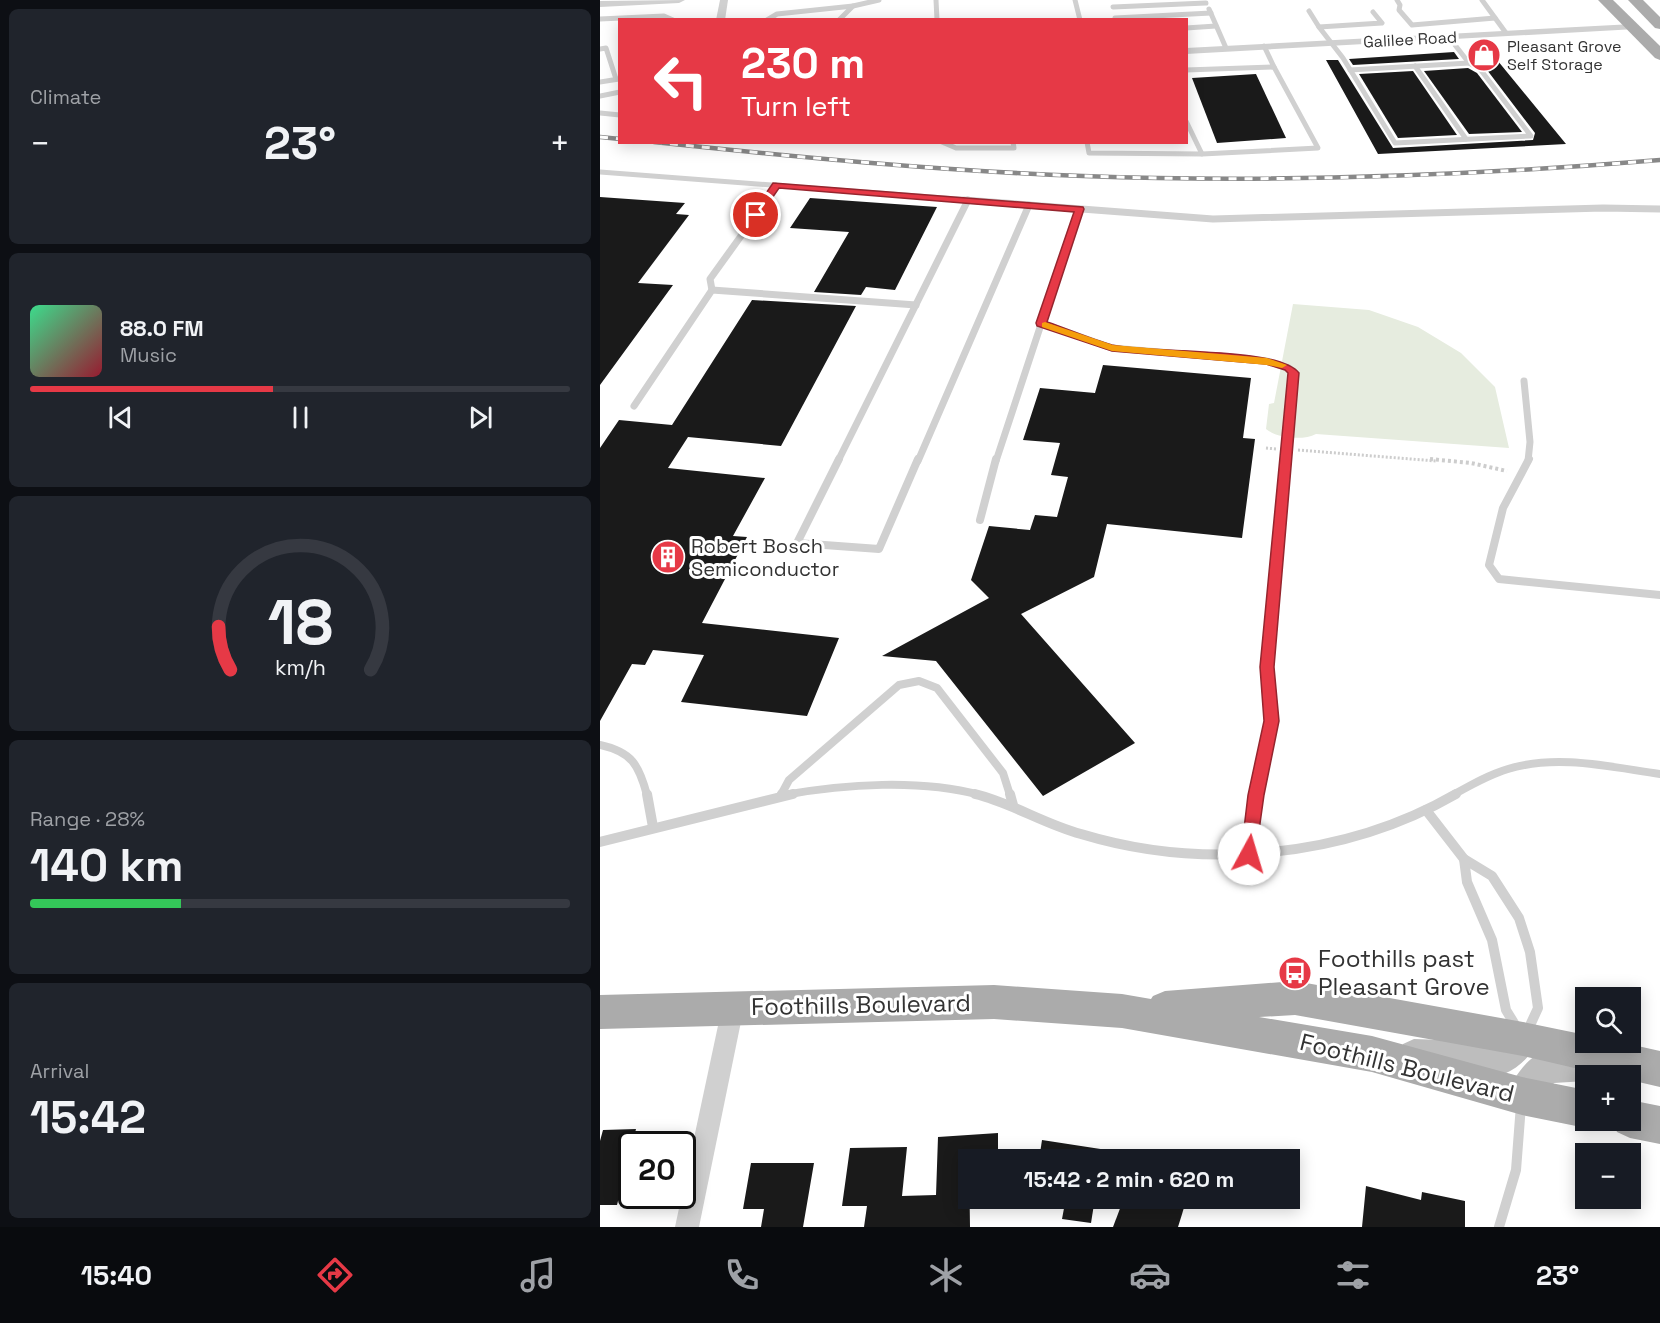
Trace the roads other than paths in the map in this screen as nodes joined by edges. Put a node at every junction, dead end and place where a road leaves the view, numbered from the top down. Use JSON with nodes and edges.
{"nodes":[{"id":1,"x":679,"y":0,"type":"edge"},
{"id":2,"x":724,"y":0,"type":"edge"},
{"id":3,"x":879,"y":0,"type":"edge"},
{"id":4,"x":936,"y":0,"type":"edge"},
{"id":5,"x":1075,"y":0,"type":"edge"},
{"id":6,"x":1111,"y":0,"type":"edge"},
{"id":7,"x":1397,"y":0,"type":"edge"},
{"id":8,"x":1482,"y":0,"type":"edge"},
{"id":9,"x":1605,"y":0,"type":"edge"},
{"id":10,"x":1635,"y":0,"type":"edge"},
{"id":11,"x":1205,"y":1,"type":"edge"},
{"id":12,"x":600,"y":4,"type":"edge"},
{"id":13,"x":853,"y":6,"type":"junction"},
{"id":14,"x":1113,"y":7,"type":"junction"},
{"id":15,"x":1309,"y":11,"type":"dead end"},
{"id":16,"x":1373,"y":12,"type":"dead end"},
{"id":17,"x":1211,"y":13,"type":"junction"},
{"id":18,"x":618,"y":18,"type":"edge"},
{"id":19,"x":621,"y":18,"type":"edge"},
{"id":20,"x":668,"y":18,"type":"edge"},
{"id":21,"x":720,"y":18,"type":"edge"},
{"id":22,"x":770,"y":18,"type":"edge"},
{"id":23,"x":841,"y":18,"type":"edge"},
{"id":24,"x":937,"y":18,"type":"edge"},
{"id":25,"x":1080,"y":18,"type":"edge"},
{"id":26,"x":1116,"y":18,"type":"edge"},
{"id":27,"x":1132,"y":18,"type":"edge"},
{"id":28,"x":1495,"y":18,"type":"junction"},
{"id":29,"x":600,"y":19,"type":"edge"},
{"id":30,"x":1660,"y":25,"type":"edge"},
{"id":31,"x":1216,"y":27,"type":"junction"},
{"id":32,"x":1319,"y":27,"type":"junction"},
{"id":33,"x":1633,"y":27,"type":"junction"},
{"id":34,"x":1188,"y":28,"type":"edge"},
{"id":35,"x":1506,"y":33,"type":"junction"},
{"id":36,"x":1448,"y":36,"type":"junction"},
{"id":37,"x":1660,"y":41,"type":"edge"},
{"id":38,"x":1331,"y":43,"type":"junction"},
{"id":39,"x":1264,"y":46,"type":"junction"},
{"id":40,"x":1226,"y":48,"type":"junction"},
{"id":41,"x":600,"y":49,"type":"edge"},
{"id":42,"x":1188,"y":51,"type":"edge"},
{"id":43,"x":1660,"y":55,"type":"edge"},
{"id":44,"x":1469,"y":63,"type":"junction"},
{"id":45,"x":1415,"y":66,"type":"junction"},
{"id":46,"x":1274,"y":67,"type":"junction"},
{"id":47,"x":1188,"y":70,"type":"edge"},
{"id":48,"x":1350,"y":70,"type":"junction"},
{"id":49,"x":618,"y":79,"type":"edge"},
{"id":50,"x":600,"y":82,"type":"edge"},
{"id":51,"x":618,"y":92,"type":"edge"},
{"id":52,"x":600,"y":96,"type":"edge"},
{"id":53,"x":600,"y":113,"type":"edge"},
{"id":54,"x":618,"y":115,"type":"edge"},
{"id":55,"x":1188,"y":125,"type":"edge"},
{"id":56,"x":1466,"y":139,"type":"junction"},
{"id":57,"x":947,"y":144,"type":"edge"},
{"id":58,"x":1013,"y":144,"type":"edge"},
{"id":59,"x":1087,"y":144,"type":"edge"},
{"id":60,"x":1202,"y":154,"type":"junction"},
{"id":61,"x":600,"y":172,"type":"edge"},
{"id":62,"x":776,"y":185,"type":"junction"},
{"id":63,"x":968,"y":200,"type":"junction"},
{"id":64,"x":1029,"y":205,"type":"junction"},
{"id":65,"x":1079,"y":209,"type":"junction"},
{"id":66,"x":1660,"y":209,"type":"edge"},
{"id":67,"x":712,"y":290,"type":"junction"},
{"id":68,"x":916,"y":305,"type":"junction"},
{"id":69,"x":1041,"y":323,"type":"junction"},
{"id":70,"x":1524,"y":381,"type":"dead end"},
{"id":71,"x":634,"y":406,"type":"dead end"},
{"id":72,"x":980,"y":520,"type":"dead end"},
{"id":73,"x":1660,"y":595,"type":"edge"},
{"id":74,"x":600,"y":745,"type":"edge"},
{"id":75,"x":1660,"y":774,"type":"edge"},
{"id":76,"x":781,"y":796,"type":"junction"},
{"id":77,"x":1013,"y":806,"type":"junction"},
{"id":78,"x":1426,"y":810,"type":"junction"},
{"id":79,"x":653,"y":827,"type":"junction"},
{"id":80,"x":600,"y":842,"type":"edge"},
{"id":81,"x":1249,"y":854,"type":"junction"},
{"id":82,"x":1464,"y":859,"type":"junction"},
{"id":83,"x":733,"y":1007,"type":"junction"},
{"id":84,"x":1122,"y":1011,"type":"junction"},
{"id":85,"x":600,"y":1012,"type":"edge"},
{"id":86,"x":1523,"y":1039,"type":"junction"},
{"id":87,"x":1372,"y":1054,"type":"junction"},
{"id":88,"x":1625,"y":1063,"type":"junction"},
{"id":89,"x":1660,"y":1069,"type":"edge"},
{"id":90,"x":1522,"y":1096,"type":"junction"},
{"id":91,"x":1575,"y":1107,"type":"edge"},
{"id":92,"x":1641,"y":1121,"type":"edge"},
{"id":93,"x":1660,"y":1125,"type":"edge"},
{"id":94,"x":687,"y":1227,"type":"edge"},
{"id":95,"x":1499,"y":1227,"type":"edge"}],
"edges":[{"from":1,"to":12,"type":"street"},
{"from":2,"to":21,"type":"street"},
{"from":3,"to":13,"type":"lane"},
{"from":4,"to":24,"type":"lane"},
{"from":5,"to":25,"type":"lane"},
{"from":6,"to":14,"type":"lane"},
{"from":7,"to":28,"type":"lane"},
{"from":8,"to":28,"type":"lane"},
{"from":9,"to":33,"type":"main road"},
{"from":10,"to":30,"type":"main road"},
{"from":11,"to":14,"type":"lane"},
{"from":11,"to":17,"type":"lane"},
{"from":13,"to":22,"type":"lane"},
{"from":13,"to":23,"type":"lane"},
{"from":14,"to":26,"type":"lane"},
{"from":15,"to":32,"type":"lane"},
{"from":16,"to":32,"type":"lane"},
{"from":17,"to":27,"type":"lane"},
{"from":17,"to":31,"type":"lane"},
{"from":18,"to":29,"type":"lane"},
{"from":19,"to":20,"type":"lane"},
{"from":28,"to":35,"type":"lane"},
{"from":31,"to":34,"type":"lane"},
{"from":31,"to":40,"type":"lane"},
{"from":32,"to":38,"type":"lane"},
{"from":33,"to":35,"type":"street","name":"Galilee Road"},
{"from":33,"to":37,"type":"main road"},
{"from":33,"to":43,"type":"main road"},
{"from":35,"to":36,"type":"street","name":"Galilee Road"},
{"from":36,"to":38,"type":"street","name":"Galilee Road"},
{"from":36,"to":44,"type":"lane"},
{"from":38,"to":39,"type":"street","name":"Galilee Road"},
{"from":38,"to":48,"type":"lane"},
{"from":39,"to":40,"type":"street","name":"Galilee Road"},
{"from":39,"to":46,"type":"lane"},
{"from":40,"to":42,"type":"street","name":"Galilee Road"},
{"from":41,"to":49,"type":"lane"},
{"from":44,"to":45,"type":"lane"},
{"from":44,"to":56,"type":"lane"},
{"from":45,"to":48,"type":"lane"},
{"from":45,"to":56,"type":"lane"},
{"from":46,"to":47,"type":"lane"},
{"from":46,"to":60,"type":"lane"},
{"from":48,"to":56,"type":"lane"},
{"from":49,"to":50,"type":"lane"},
{"from":51,"to":52,"type":"lane"},
{"from":53,"to":54,"type":"lane"},
{"from":55,"to":60,"type":"lane"},
{"from":57,"to":58,"type":"lane"},
{"from":59,"to":60,"type":"lane"},
{"from":61,"to":62,"type":"lane"},
{"from":62,"to":63,"type":"lane"},
{"from":62,"to":67,"type":"lane"},
{"from":63,"to":64,"type":"lane"},
{"from":63,"to":68,"type":"lane"},
{"from":64,"to":65,"type":"lane"},
{"from":64,"to":68,"type":"lane"},
{"from":65,"to":66,"type":"lane"},
{"from":65,"to":69,"type":"lane"},
{"from":67,"to":68,"type":"lane"},
{"from":67,"to":71,"type":"lane"},
{"from":69,"to":72,"type":"lane"},
{"from":69,"to":81,"type":"lane"},
{"from":70,"to":73,"type":"lane"},
{"from":74,"to":79,"type":"lane"},
{"from":75,"to":78,"type":"lane"},
{"from":76,"to":77,"type":"lane"},
{"from":76,"to":77,"type":"lane"},
{"from":76,"to":79,"type":"lane"},
{"from":77,"to":81,"type":"lane"},
{"from":78,"to":81,"type":"lane"},
{"from":78,"to":82,"type":"lane"},
{"from":79,"to":80,"type":"lane"},
{"from":82,"to":86,"type":"lane"},
{"from":82,"to":86,"type":"lane"},
{"from":83,"to":84,"type":"main road","name":"Foothills Boulevard"},
{"from":83,"to":85,"type":"main road","name":"Foothills Boulevard"},
{"from":83,"to":94,"type":"street"},
{"from":84,"to":86,"type":"main road","name":"Foothills Boulevard"},
{"from":84,"to":87,"type":"main road","name":"Foothills Boulevard"},
{"from":86,"to":87,"type":"main road"},
{"from":86,"to":88,"type":"main road","name":"Foothills Boulevard"},
{"from":87,"to":90,"type":"main road","name":"Foothills Boulevard"},
{"from":88,"to":89,"type":"main road","name":"Foothills Boulevard"},
{"from":88,"to":90,"type":"main road"},
{"from":90,"to":91,"type":"main road","name":"Foothills Boulevard"},
{"from":90,"to":95,"type":"lane"},
{"from":92,"to":93,"type":"main road"}]}
